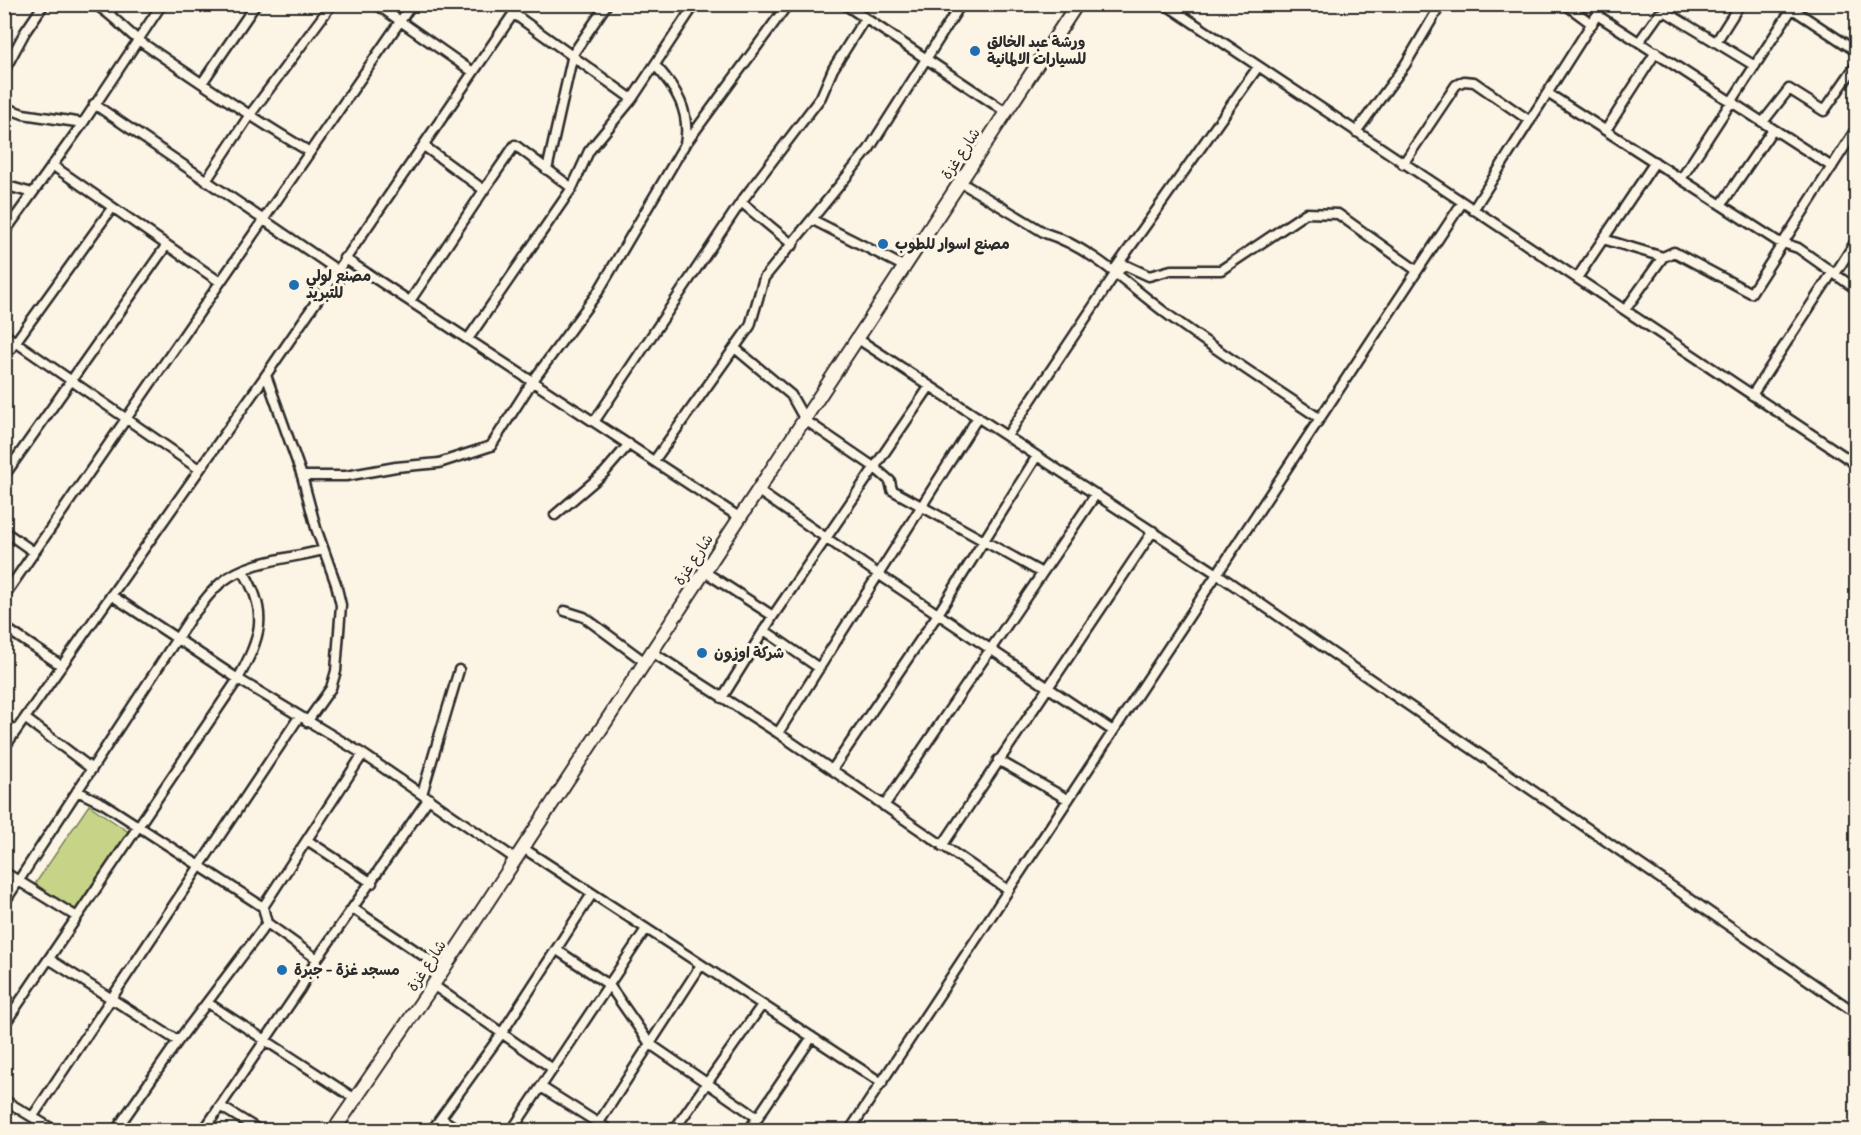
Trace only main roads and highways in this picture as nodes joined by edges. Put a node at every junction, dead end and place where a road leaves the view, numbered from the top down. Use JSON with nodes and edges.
{"nodes":[{"id":1,"x":1077,"y":4,"type":"edge"},
{"id":2,"x":334,"y":1131,"type":"edge"}],
"edges":[{"from":1,"to":2,"type":"main road","name":"شارع غزة"}]}
